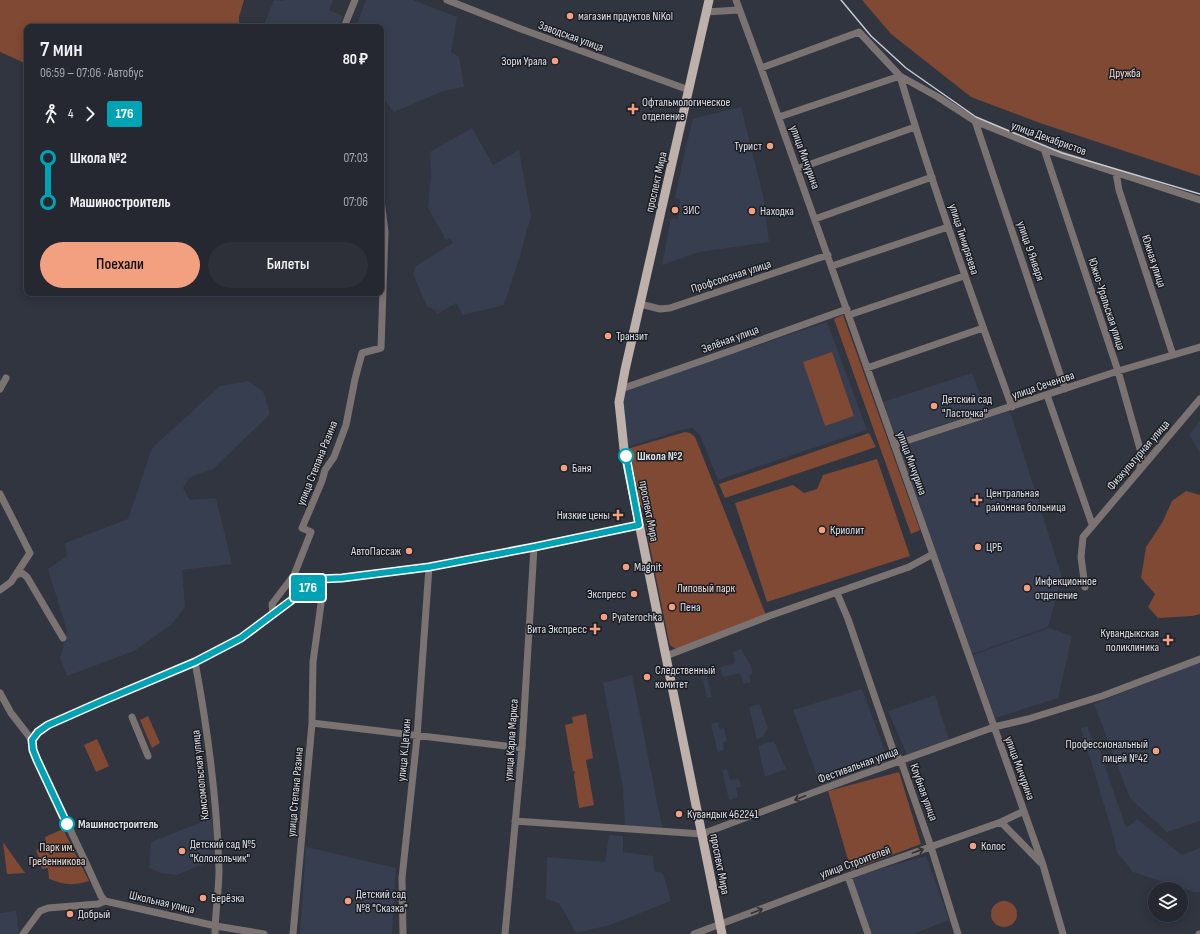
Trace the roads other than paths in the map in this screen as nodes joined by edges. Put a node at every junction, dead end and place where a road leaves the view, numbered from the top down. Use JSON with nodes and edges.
{"nodes":[{"id":1,"x":355,"y":0,"type":"edge"},
{"id":2,"x":447,"y":0,"type":"edge"},
{"id":3,"x":709,"y":0,"type":"edge"},
{"id":4,"x":736,"y":0,"type":"edge"},
{"id":5,"x":740,"y":10,"type":"junction"},
{"id":6,"x":706,"y":12,"type":"junction"},
{"id":7,"x":345,"y":24,"type":"edge"},
{"id":8,"x":761,"y":68,"type":"junction"},
{"id":9,"x":900,"y":76,"type":"junction"},
{"id":10,"x":689,"y":90,"type":"junction"},
{"id":11,"x":779,"y":117,"type":"junction"},
{"id":12,"x":975,"y":121,"type":"junction"},
{"id":13,"x":915,"y":127,"type":"junction"},
{"id":14,"x":1044,"y":149,"type":"junction"},
{"id":15,"x":797,"y":169,"type":"junction"},
{"id":16,"x":1116,"y":174,"type":"junction"},
{"id":17,"x":932,"y":177,"type":"junction"},
{"id":18,"x":1200,"y":200,"type":"edge"},
{"id":19,"x":815,"y":219,"type":"junction"},
{"id":20,"x":384,"y":224,"type":"edge"},
{"id":21,"x":948,"y":227,"type":"junction"},
{"id":22,"x":828,"y":255,"type":"junction"},
{"id":23,"x":384,"y":261,"type":"edge"},
{"id":24,"x":832,"y":266,"type":"junction"},
{"id":25,"x":964,"y":276,"type":"junction"},
{"id":26,"x":383,"y":296,"type":"edge"},
{"id":27,"x":640,"y":304,"type":"junction"},
{"id":28,"x":848,"y":312,"type":"junction"},
{"id":29,"x":983,"y":328,"type":"junction"},
{"id":30,"x":1200,"y":347,"type":"edge"},
{"id":31,"x":1173,"y":355,"type":"junction"},
{"id":32,"x":867,"y":368,"type":"junction"},
{"id":33,"x":1118,"y":371,"type":"junction"},
{"id":34,"x":6,"y":378,"type":"dead end"},
{"id":35,"x":0,"y":389,"type":"edge"},
{"id":36,"x":621,"y":389,"type":"junction"},
{"id":37,"x":1066,"y":389,"type":"junction"},
{"id":38,"x":1047,"y":395,"type":"junction"},
{"id":39,"x":1200,"y":399,"type":"edge"},
{"id":40,"x":1012,"y":407,"type":"junction"},
{"id":41,"x":894,"y":445,"type":"junction"},
{"id":42,"x":1140,"y":468,"type":"junction"},
{"id":43,"x":0,"y":494,"type":"edge"},
{"id":44,"x":1092,"y":524,"type":"junction"},
{"id":45,"x":639,"y":525,"type":"junction"},
{"id":46,"x":534,"y":547,"type":"junction"},
{"id":47,"x":933,"y":554,"type":"junction"},
{"id":48,"x":429,"y":567,"type":"junction"},
{"id":49,"x":16,"y":575,"type":"junction"},
{"id":50,"x":320,"y":579,"type":"junction"},
{"id":51,"x":1085,"y":587,"type":"dead end"},
{"id":52,"x":0,"y":590,"type":"edge"},
{"id":53,"x":837,"y":593,"type":"junction"},
{"id":54,"x":273,"y":613,"type":"junction"},
{"id":55,"x":63,"y":638,"type":"dead end"},
{"id":56,"x":666,"y":656,"type":"junction"},
{"id":57,"x":1200,"y":659,"type":"edge"},
{"id":58,"x":195,"y":662,"type":"junction"},
{"id":59,"x":0,"y":693,"type":"edge"},
{"id":60,"x":4,"y":704,"type":"edge"},
{"id":61,"x":132,"y":717,"type":"dead end"},
{"id":62,"x":312,"y":723,"type":"junction"},
{"id":63,"x":994,"y":727,"type":"junction"},
{"id":64,"x":417,"y":737,"type":"junction"},
{"id":65,"x":32,"y":740,"type":"junction"},
{"id":66,"x":522,"y":748,"type":"junction"},
{"id":67,"x":148,"y":756,"type":"dead end"},
{"id":68,"x":901,"y":761,"type":"junction"},
{"id":69,"x":1024,"y":811,"type":"junction"},
{"id":70,"x":515,"y":821,"type":"junction"},
{"id":71,"x":1001,"y":822,"type":"junction"},
{"id":72,"x":702,"y":834,"type":"junction"},
{"id":73,"x":932,"y":847,"type":"junction"},
{"id":74,"x":1043,"y":866,"type":"junction"},
{"id":75,"x":848,"y":876,"type":"junction"},
{"id":76,"x":105,"y":901,"type":"junction"},
{"id":77,"x":215,"y":925,"type":"junction"},
{"id":78,"x":720,"y":925,"type":"junction"},
{"id":79,"x":23,"y":934,"type":"edge"},
{"id":80,"x":215,"y":934,"type":"edge"},
{"id":81,"x":264,"y":934,"type":"edge"},
{"id":82,"x":293,"y":934,"type":"edge"},
{"id":83,"x":404,"y":934,"type":"edge"},
{"id":84,"x":505,"y":934,"type":"edge"},
{"id":85,"x":694,"y":934,"type":"edge"},
{"id":86,"x":722,"y":934,"type":"edge"},
{"id":87,"x":868,"y":934,"type":"edge"},
{"id":88,"x":958,"y":934,"type":"edge"},
{"id":89,"x":1063,"y":934,"type":"edge"}],
"edges":[{"from":1,"to":7,"type":"street"},
{"from":2,"to":10,"type":"street","name":"Заводская улица"},
{"from":3,"to":6,"type":"main road","name":"проспект Мира"},
{"from":4,"to":5,"type":"street","name":"улица Мичурина"},
{"from":5,"to":6,"type":"street"},
{"from":5,"to":8,"type":"street","name":"улица Мичурина"},
{"from":6,"to":10,"type":"main road","name":"проспект Мира"},
{"from":8,"to":9,"type":"street"},
{"from":8,"to":11,"type":"street","name":"улица Мичурина"},
{"from":9,"to":11,"type":"street"},
{"from":9,"to":12,"type":"street","name":"улица Декабристов"},
{"from":9,"to":13,"type":"street","name":"улица Тимирязева"},
{"from":10,"to":27,"type":"main road","name":"проспект Мира"},
{"from":11,"to":15,"type":"street","name":"улица Мичурина"},
{"from":12,"to":14,"type":"street","name":"улица Декабристов"},
{"from":12,"to":37,"type":"street","name":"улица 9 Января"},
{"from":13,"to":15,"type":"street"},
{"from":13,"to":17,"type":"street","name":"улица Тимирязева"},
{"from":14,"to":16,"type":"street","name":"улица Декабристов"},
{"from":14,"to":33,"type":"street","name":"Южно-Уральская улица"},
{"from":15,"to":19,"type":"street","name":"улица Мичурина"},
{"from":16,"to":18,"type":"street","name":"улица Декабристов"},
{"from":16,"to":31,"type":"street","name":"Южная улица"},
{"from":17,"to":19,"type":"street"},
{"from":17,"to":21,"type":"street","name":"улица Тимирязева"},
{"from":19,"to":22,"type":"street","name":"улица Мичурина"},
{"from":20,"to":23,"type":"street","name":"улица Степана Разина"},
{"from":21,"to":24,"type":"street"},
{"from":21,"to":25,"type":"street","name":"улица Тимирязева"},
{"from":22,"to":24,"type":"street","name":"улица Мичурина"},
{"from":22,"to":27,"type":"street","name":"Профсоюзная улица"},
{"from":24,"to":28,"type":"street","name":"улица Мичурина"},
{"from":25,"to":28,"type":"street","name":"Зелёная улица"},
{"from":25,"to":29,"type":"street","name":"улица Тимирязева"},
{"from":26,"to":54,"type":"street","name":"улица Степана Разина"},
{"from":27,"to":36,"type":"main road","name":"проспект Мира"},
{"from":28,"to":32,"type":"street","name":"улица Мичурина"},
{"from":28,"to":36,"type":"street","name":"Зелёная улица"},
{"from":29,"to":32,"type":"street"},
{"from":29,"to":40,"type":"street","name":"улица Тимирязева"},
{"from":30,"to":31,"type":"street","name":"улица Сеченова"},
{"from":31,"to":33,"type":"street","name":"улица Сеченова"},
{"from":32,"to":41,"type":"street","name":"улица Мичурина"},
{"from":33,"to":37,"type":"street","name":"улица Сеченова"},
{"from":33,"to":42,"type":"street","name":"Южно-Уральская улица"},
{"from":34,"to":35,"type":"street"},
{"from":36,"to":45,"type":"main road","name":"проспект Мира"},
{"from":37,"to":38,"type":"street","name":"улица Сеченова"},
{"from":38,"to":40,"type":"street","name":"улица Сеченова"},
{"from":38,"to":44,"type":"street"},
{"from":39,"to":42,"type":"street","name":"Физкультурная улица"},
{"from":40,"to":41,"type":"street","name":"улица Сеченова"},
{"from":41,"to":47,"type":"street","name":"улица Мичурина"},
{"from":42,"to":44,"type":"street","name":"Физкультурная улица"},
{"from":43,"to":49,"type":"street"},
{"from":44,"to":51,"type":"street","name":"Физкультурная улица"},
{"from":45,"to":46,"type":"street"},
{"from":45,"to":56,"type":"main road","name":"проспект Мира"},
{"from":46,"to":48,"type":"street"},
{"from":46,"to":66,"type":"street","name":"улица Карла Маркса"},
{"from":47,"to":53,"type":"street"},
{"from":47,"to":63,"type":"street","name":"улица Мичурина"},
{"from":48,"to":50,"type":"street"},
{"from":48,"to":64,"type":"street","name":"улица К.Цеткин"},
{"from":49,"to":52,"type":"street"},
{"from":49,"to":55,"type":"street"},
{"from":50,"to":54,"type":"street"},
{"from":50,"to":62,"type":"street","name":"улица Степана Разина"},
{"from":53,"to":56,"type":"street"},
{"from":53,"to":68,"type":"street","name":"Клубная улица"},
{"from":54,"to":58,"type":"street"},
{"from":56,"to":72,"type":"main road","name":"проспект Мира"},
{"from":57,"to":63,"type":"street","name":"Фестивальная улица"},
{"from":58,"to":65,"type":"street"},
{"from":58,"to":77,"type":"street","name":"Комсомольская улица"},
{"from":59,"to":60,"type":"street"},
{"from":60,"to":65,"type":"street"},
{"from":61,"to":67,"type":"street"},
{"from":62,"to":64,"type":"street"},
{"from":62,"to":82,"type":"street","name":"улица Степана Разина"},
{"from":63,"to":68,"type":"street","name":"Фестивальная улица"},
{"from":63,"to":69,"type":"street","name":"улица Мичурина"},
{"from":64,"to":66,"type":"street"},
{"from":64,"to":83,"type":"street","name":"улица К.Цеткин"},
{"from":65,"to":76,"type":"street"},
{"from":66,"to":70,"type":"street","name":"улица Карла Маркса"},
{"from":68,"to":72,"type":"street","name":"Фестивальная улица","one_way":true},
{"from":68,"to":73,"type":"street","name":"Клубная улица"},
{"from":69,"to":71,"type":"street","name":"улица Строителей"},
{"from":69,"to":74,"type":"street","name":"улица Мичурина"},
{"from":70,"to":72,"type":"street","name":"Фестивальная улица"},
{"from":70,"to":84,"type":"street","name":"улица Карла Маркса"},
{"from":71,"to":73,"type":"street","name":"улица Строителей"},
{"from":71,"to":74,"type":"street"},
{"from":72,"to":78,"type":"main road","name":"проспект Мира"},
{"from":75,"to":73,"type":"street","name":"улица Строителей","one_way":true},
{"from":73,"to":88,"type":"street","name":"Клубная улица"},
{"from":74,"to":89,"type":"street","name":"улица Мичурина"},
{"from":78,"to":75,"type":"street","name":"улица Строителей","one_way":true},
{"from":75,"to":87,"type":"street"},
{"from":76,"to":77,"type":"street","name":"Школьная улица"},
{"from":76,"to":79,"type":"street","name":"Школьная улица"},
{"from":77,"to":80,"type":"street","name":"Комсомольская улица"},
{"from":77,"to":81,"type":"street","name":"Школьная улица"},
{"from":78,"to":85,"type":"street","name":"улица Строителей"},
{"from":78,"to":86,"type":"main road","name":"проспект Мира"}]}
